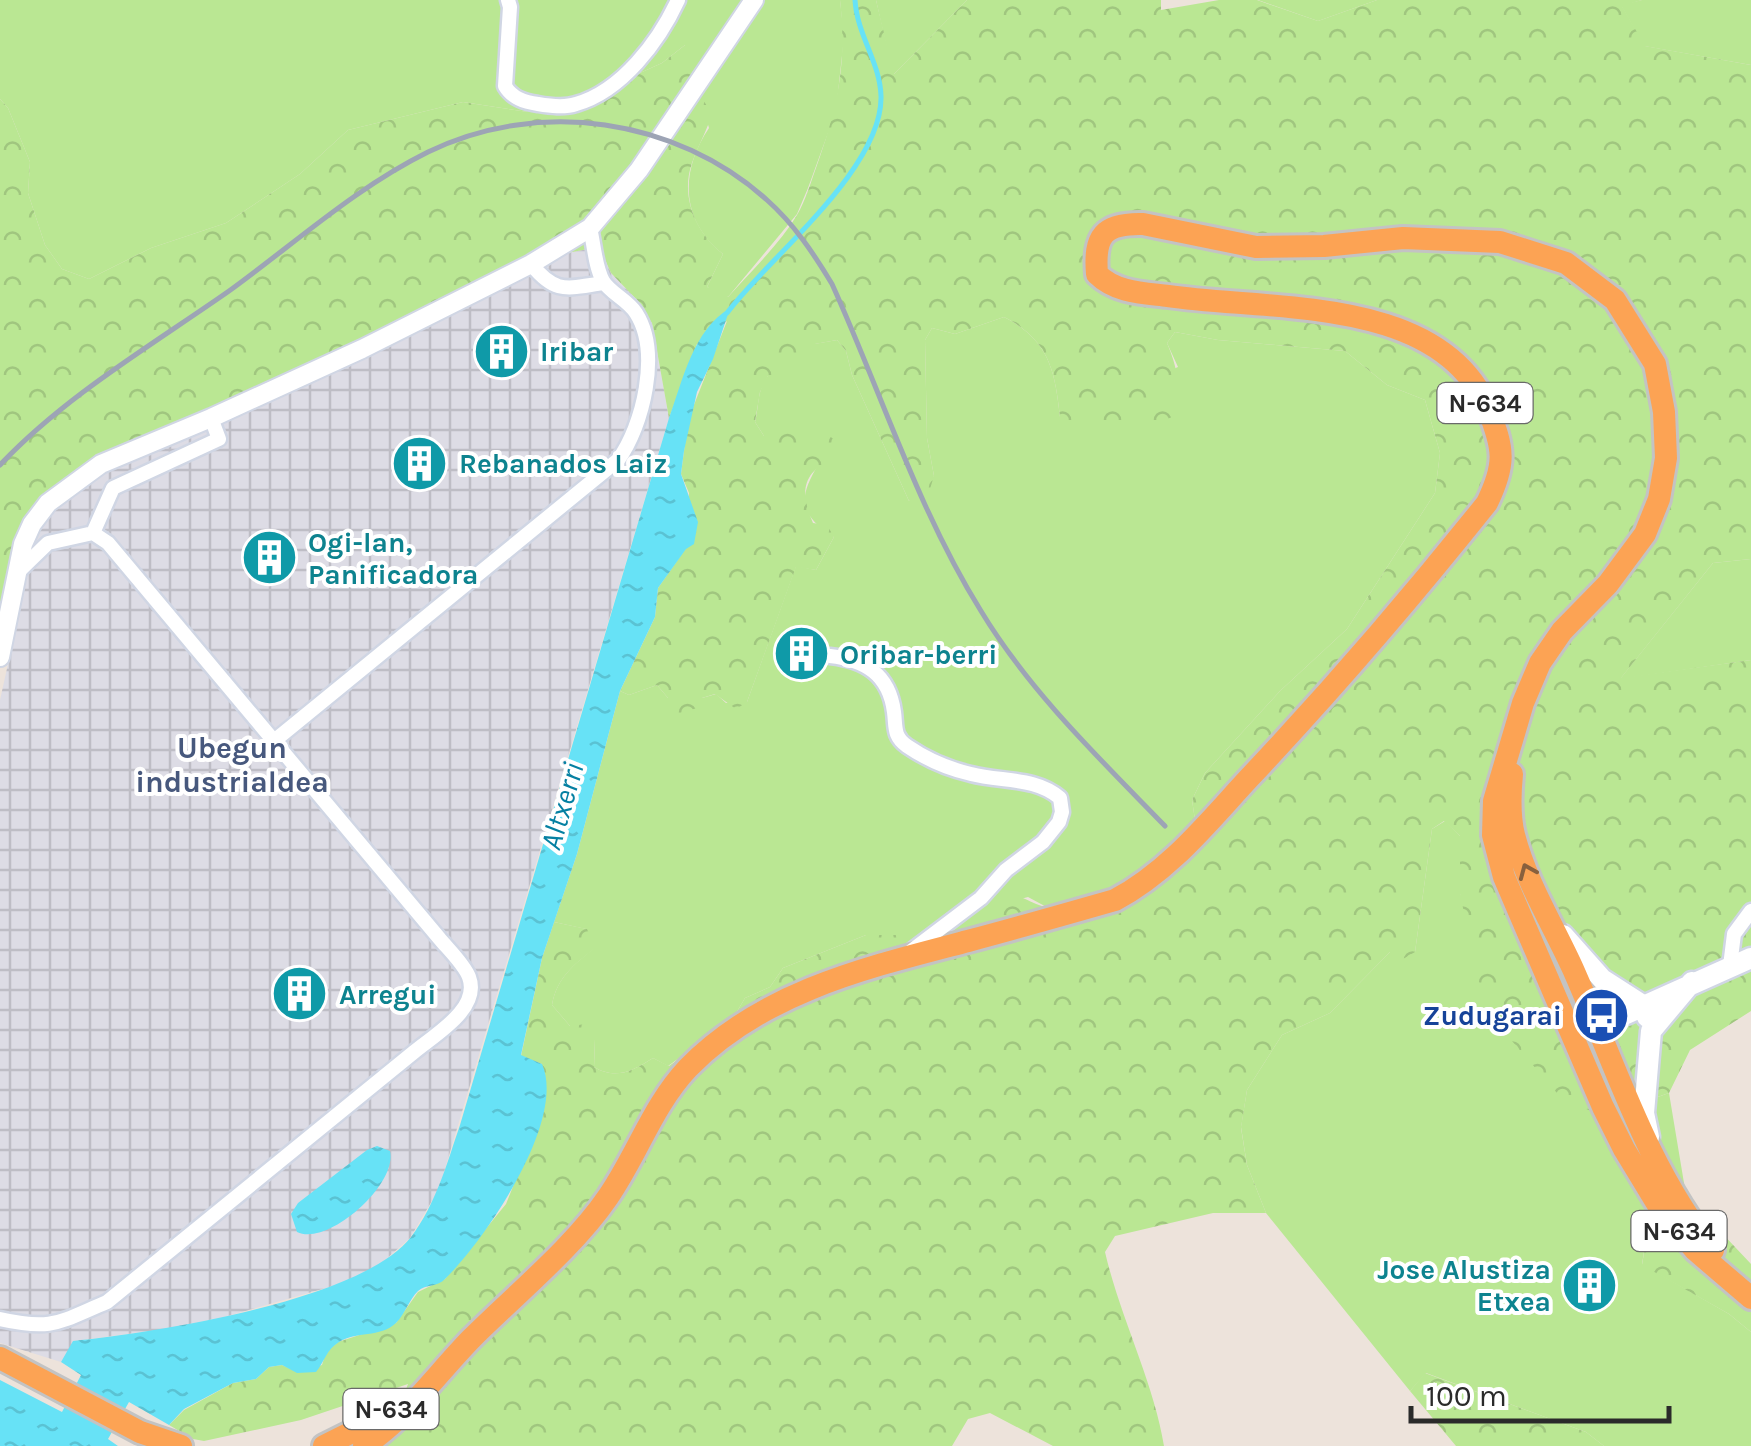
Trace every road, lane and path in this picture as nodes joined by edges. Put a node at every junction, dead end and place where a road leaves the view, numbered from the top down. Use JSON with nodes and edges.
{"nodes":[{"id":1,"x":508,"y":0,"type":"edge"},
{"id":2,"x":678,"y":0,"type":"edge"},
{"id":3,"x":754,"y":0,"type":"edge"},
{"id":4,"x":590,"y":228,"type":"junction"},
{"id":5,"x":530,"y":264,"type":"junction"},
{"id":6,"x":604,"y":282,"type":"junction"},
{"id":7,"x":211,"y":418,"type":"junction"},
{"id":8,"x":92,"y":533,"type":"junction"},
{"id":9,"x":16,"y":573,"type":"junction"},
{"id":10,"x":830,"y":656,"type":"dead end"},
{"id":11,"x":0,"y":657,"type":"edge"},
{"id":12,"x":1514,"y":736,"type":"junction"},
{"id":13,"x":274,"y":742,"type":"junction"},
{"id":14,"x":1751,"y":911,"type":"edge"},
{"id":15,"x":1552,"y":922,"type":"junction"},
{"id":16,"x":1527,"y":930,"type":"junction"},
{"id":17,"x":903,"y":958,"type":"junction"},
{"id":18,"x":1751,"y":958,"type":"edge"},
{"id":19,"x":1730,"y":966,"type":"junction"},
{"id":20,"x":1692,"y":982,"type":"junction"},
{"id":21,"x":1638,"y":1002,"type":"junction"},
{"id":22,"x":1594,"y":1018,"type":"junction"},
{"id":23,"x":1650,"y":1031,"type":"junction"},
{"id":24,"x":1624,"y":1149,"type":"junction"},
{"id":25,"x":1652,"y":1149,"type":"junction"},
{"id":26,"x":1751,"y":1297,"type":"edge"},
{"id":27,"x":0,"y":1318,"type":"edge"},
{"id":28,"x":0,"y":1358,"type":"edge"},
{"id":29,"x":365,"y":1437,"type":"edge"},
{"id":30,"x":148,"y":1439,"type":"edge"},
{"id":31,"x":180,"y":1446,"type":"edge"},
{"id":32,"x":324,"y":1446,"type":"edge"},
{"id":33,"x":346,"y":1446,"type":"edge"}],
"edges":[{"from":1,"to":2,"type":"street"},
{"from":3,"to":4,"type":"street"},
{"from":4,"to":5,"type":"street"},
{"from":4,"to":6,"type":"street"},
{"from":5,"to":6,"type":"street"},
{"from":5,"to":7,"type":"street"},
{"from":6,"to":13,"type":"street"},
{"from":7,"to":8,"type":"street"},
{"from":7,"to":9,"type":"street"},
{"from":8,"to":9,"type":"street"},
{"from":8,"to":13,"type":"street"},
{"from":9,"to":11,"type":"street"},
{"from":10,"to":17,"type":"street"},
{"from":15,"to":12,"type":"highway","number":"N-634","one_way":true},
{"from":12,"to":16,"type":"highway","number":"N-634"},
{"from":12,"to":17,"type":"highway","number":"N-634"},
{"from":13,"to":27,"type":"street"},
{"from":14,"to":19,"type":"street"},
{"from":15,"to":21,"type":"main road"},
{"from":15,"to":22,"type":"highway","number":"N-634"},
{"from":16,"to":22,"type":"highway"},
{"from":16,"to":24,"type":"highway","number":"N-634"},
{"from":17,"to":29,"type":"highway","number":"N-634"},
{"from":18,"to":19,"type":"main road"},
{"from":19,"to":20,"type":"main road"},
{"from":20,"to":21,"type":"main road"},
{"from":20,"to":23,"type":"main road"},
{"from":21,"to":22,"type":"main road"},
{"from":21,"to":23,"type":"main road"},
{"from":22,"to":24,"type":"highway"},
{"from":22,"to":25,"type":"highway","number":"N-634"},
{"from":23,"to":25,"type":"main road"},
{"from":24,"to":26,"type":"highway","number":"N-634"},
{"from":25,"to":26,"type":"highway","number":"N-634"},
{"from":28,"to":30,"type":"highway"},
{"from":29,"to":32,"type":"highway","number":"N-634"},
{"from":29,"to":33,"type":"street"},
{"from":30,"to":31,"type":"highway"}]}
